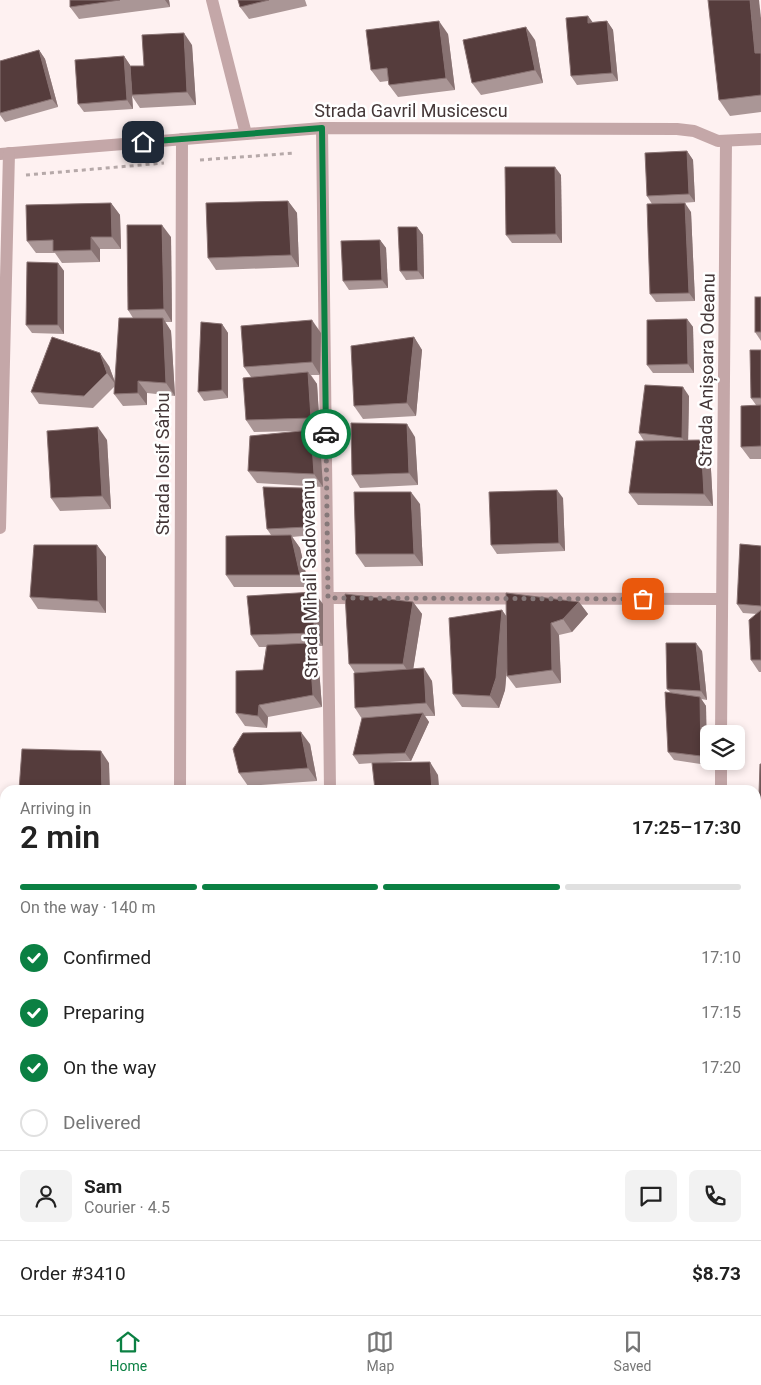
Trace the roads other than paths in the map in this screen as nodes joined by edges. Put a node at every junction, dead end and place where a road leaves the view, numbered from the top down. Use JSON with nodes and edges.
{"nodes":[{"id":1,"x":212,"y":0,"type":"edge"},
{"id":2,"x":322,"y":128,"type":"junction"},
{"id":3,"x":246,"y":134,"type":"junction"},
{"id":4,"x":182,"y":139,"type":"junction"},
{"id":5,"x":761,"y":139,"type":"edge"},
{"id":6,"x":726,"y":141,"type":"junction"},
{"id":7,"x":4,"y":154,"type":"edge"},
{"id":8,"x":0,"y":528,"type":"edge"},
{"id":9,"x":328,"y":598,"type":"junction"},
{"id":10,"x":722,"y":599,"type":"junction"},
{"id":11,"x":721,"y":725,"type":"edge"},
{"id":12,"x":721,"y":770,"type":"edge"},
{"id":13,"x":180,"y":785,"type":"edge"},
{"id":14,"x":330,"y":785,"type":"edge"},
{"id":15,"x":721,"y":785,"type":"edge"}],
"edges":[{"from":1,"to":3,"type":"street"},
{"from":2,"to":3,"type":"street","name":"Strada Gavril Musicescu"},
{"from":2,"to":6,"type":"street","name":"Strada Gavril Musicescu"},
{"from":2,"to":9,"type":"street","name":"Strada Mihail Sadoveanu"},
{"from":3,"to":4,"type":"street","name":"Strada Gavril Musicescu"},
{"from":4,"to":7,"type":"street","name":"Strada Gavril Musicescu"},
{"from":4,"to":13,"type":"street","name":"Strada Iosif Sârbu"},
{"from":5,"to":6,"type":"street","name":"Strada Gavril Musicescu"},
{"from":6,"to":10,"type":"street","name":"Strada Anișoara Odeanu"},
{"from":7,"to":8,"type":"street"},
{"from":9,"to":10,"type":"street"},
{"from":9,"to":14,"type":"street","name":"Strada Mihail Sadoveanu"},
{"from":10,"to":11,"type":"street","name":"Strada Anișoara Odeanu"},
{"from":12,"to":15,"type":"street"}]}
